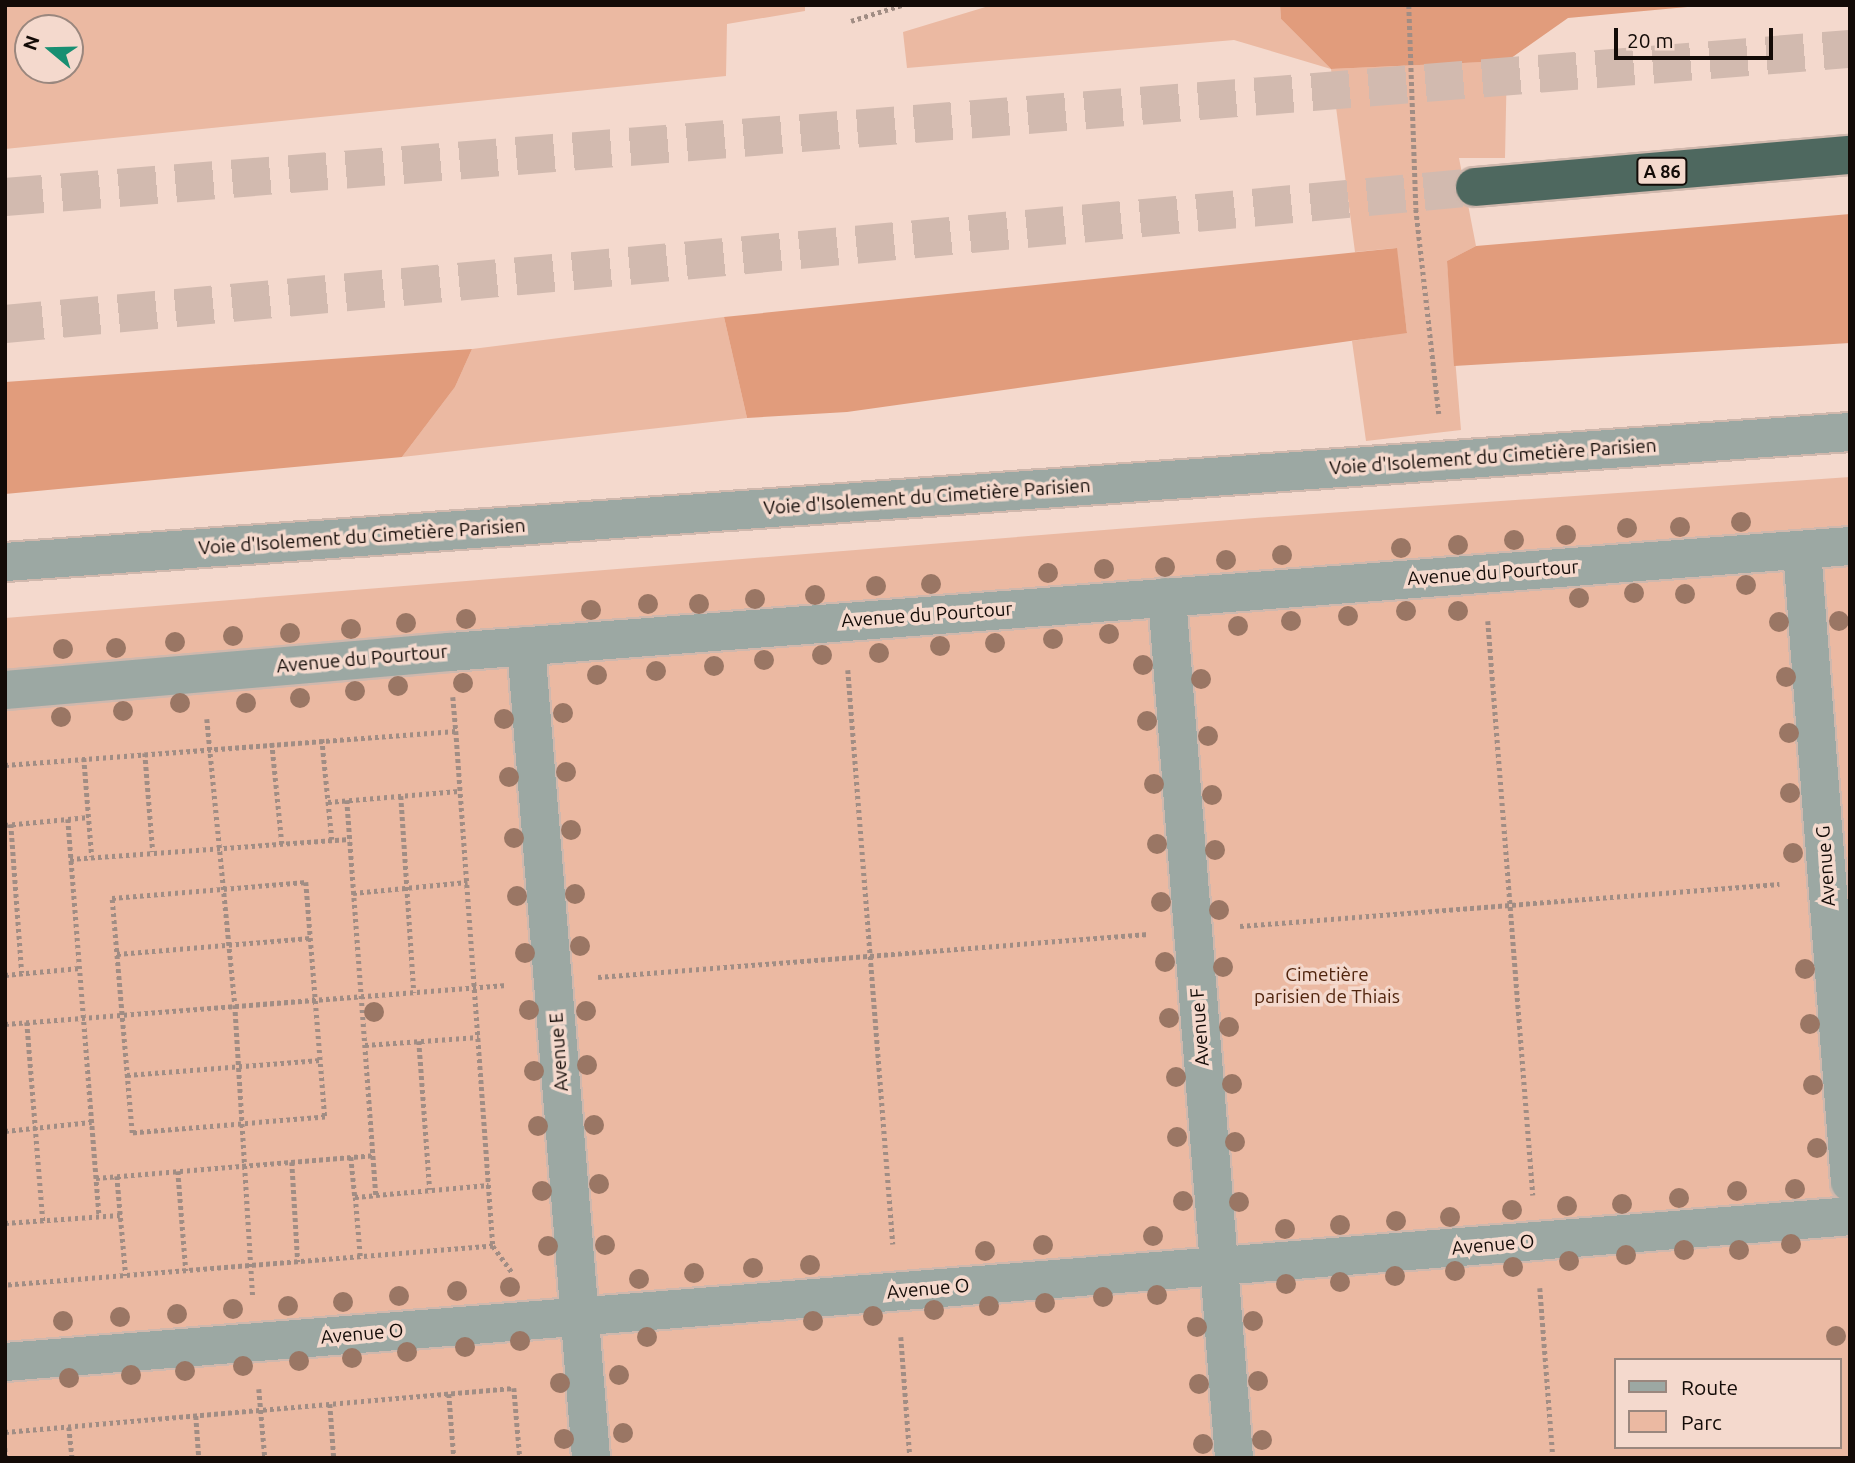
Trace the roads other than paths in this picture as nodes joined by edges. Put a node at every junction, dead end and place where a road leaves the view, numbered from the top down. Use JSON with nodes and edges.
{"nodes":[{"id":1,"x":1850,"y":155,"type":"edge"},
{"id":2,"x":1475,"y":187,"type":"tunnel mouth"},
{"id":3,"x":1850,"y":432,"type":"edge"},
{"id":4,"x":1850,"y":546,"type":"edge"},
{"id":5,"x":1802,"y":550,"type":"junction"},
{"id":6,"x":5,"y":562,"type":"edge"},
{"id":7,"x":1167,"y":597,"type":"junction"},
{"id":8,"x":526,"y":646,"type":"junction"},
{"id":9,"x":5,"y":690,"type":"edge"},
{"id":10,"x":1850,"y":1182,"type":"edge"},
{"id":11,"x":1850,"y":1216,"type":"edge"},
{"id":12,"x":1218,"y":1266,"type":"junction"},
{"id":13,"x":579,"y":1317,"type":"junction"},
{"id":14,"x":5,"y":1362,"type":"edge"},
{"id":15,"x":591,"y":1458,"type":"edge"},
{"id":16,"x":1234,"y":1458,"type":"edge"}],
"edges":[{"from":1,"to":2,"type":"highway","number":"A 86"},
{"from":3,"to":6,"type":"lane","name":"Voie d'Isolement du Cimetière Parisien"},
{"from":4,"to":5,"type":"lane","name":"Avenue du Pourtour"},
{"from":5,"to":7,"type":"lane","name":"Avenue du Pourtour"},
{"from":5,"to":10,"type":"lane","name":"Avenue G"},
{"from":7,"to":8,"type":"lane","name":"Avenue du Pourtour"},
{"from":7,"to":12,"type":"lane","name":"Avenue F"},
{"from":8,"to":9,"type":"lane","name":"Avenue du Pourtour"},
{"from":8,"to":13,"type":"lane","name":"Avenue E"},
{"from":11,"to":12,"type":"lane","name":"Avenue O"},
{"from":12,"to":13,"type":"lane","name":"Avenue O"},
{"from":12,"to":16,"type":"lane","name":"Avenue F"},
{"from":13,"to":14,"type":"lane","name":"Avenue O"},
{"from":13,"to":15,"type":"lane","name":"Avenue E"}]}
